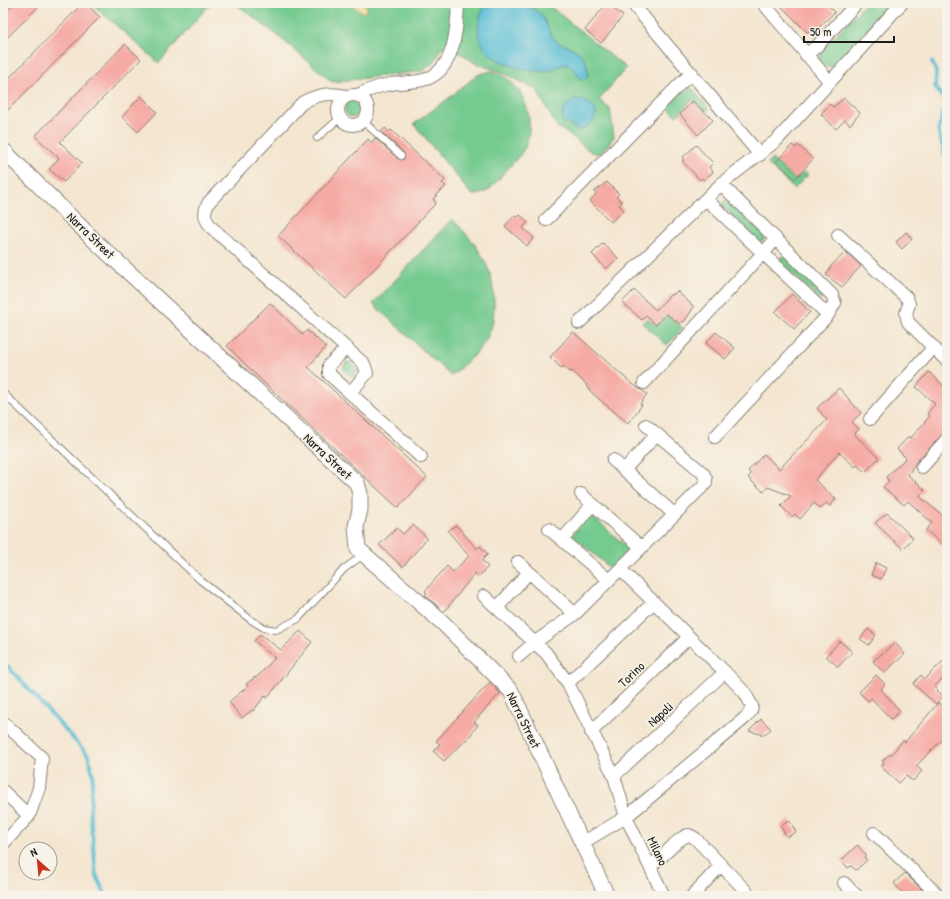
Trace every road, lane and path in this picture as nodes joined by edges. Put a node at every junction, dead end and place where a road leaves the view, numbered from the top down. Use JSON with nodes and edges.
{"nodes":[{"id":1,"x":458,"y":3,"type":"edge"},
{"id":2,"x":763,"y":3,"type":"edge"},
{"id":3,"x":857,"y":3,"type":"edge"},
{"id":4,"x":902,"y":3,"type":"edge"},
{"id":5,"x":636,"y":5,"type":"edge"},
{"id":6,"x":806,"y":55,"type":"junction"},
{"id":7,"x":692,"y":73,"type":"junction"},
{"id":8,"x":830,"y":82,"type":"junction"},
{"id":9,"x":352,"y":96,"type":"junction"},
{"id":10,"x":340,"y":118,"type":"junction"},
{"id":11,"x":363,"y":121,"type":"junction"},
{"id":12,"x":317,"y":138,"type":"dead end"},
{"id":13,"x":3,"y":150,"type":"edge"},
{"id":14,"x":760,"y":155,"type":"junction"},
{"id":15,"x":401,"y":156,"type":"dead end"},
{"id":16,"x":721,"y":184,"type":"junction"},
{"id":17,"x":706,"y":199,"type":"junction"},
{"id":18,"x":546,"y":220,"type":"dead end"},
{"id":19,"x":838,"y":235,"type":"dead end"},
{"id":20,"x":776,"y":239,"type":"junction"},
{"id":21,"x":762,"y":253,"type":"junction"},
{"id":22,"x":828,"y":315,"type":"junction"},
{"id":23,"x":580,"y":323,"type":"dead end"},
{"id":24,"x":347,"y":348,"type":"junction"},
{"id":25,"x":933,"y":348,"type":"junction"},
{"id":26,"x":947,"y":361,"type":"edge"},
{"id":27,"x":644,"y":383,"type":"dead end"},
{"id":28,"x":3,"y":393,"type":"edge"},
{"id":29,"x":350,"y":393,"type":"junction"},
{"id":30,"x":870,"y":419,"type":"dead end"},
{"id":31,"x":646,"y":425,"type":"dead end"},
{"id":32,"x":657,"y":434,"type":"junction"},
{"id":33,"x":715,"y":437,"type":"dead end"},
{"id":34,"x":947,"y":439,"type":"edge"},
{"id":35,"x":421,"y":457,"type":"dead end"},
{"id":36,"x":613,"y":460,"type":"dead end"},
{"id":37,"x":922,"y":466,"type":"dead end"},
{"id":38,"x":624,"y":470,"type":"junction"},
{"id":39,"x":581,"y":494,"type":"dead end"},
{"id":40,"x":593,"y":504,"type":"junction"},
{"id":41,"x":674,"y":514,"type":"junction"},
{"id":42,"x":549,"y":529,"type":"dead end"},
{"id":43,"x":562,"y":540,"type":"junction"},
{"id":44,"x":641,"y":547,"type":"junction"},
{"id":45,"x":363,"y":554,"type":"junction"},
{"id":46,"x":518,"y":562,"type":"dead end"},
{"id":47,"x":620,"y":569,"type":"junction"},
{"id":48,"x":529,"y":572,"type":"junction"},
{"id":49,"x":608,"y":580,"type":"junction"},
{"id":50,"x":484,"y":596,"type":"dead end"},
{"id":51,"x":653,"y":603,"type":"junction"},
{"id":52,"x":497,"y":608,"type":"junction"},
{"id":53,"x":574,"y":614,"type":"junction"},
{"id":54,"x":689,"y":637,"type":"junction"},
{"id":55,"x":534,"y":643,"type":"junction"},
{"id":56,"x":519,"y":656,"type":"dead end"},
{"id":57,"x":725,"y":672,"type":"junction"},
{"id":58,"x":568,"y":683,"type":"junction"},
{"id":59,"x":3,"y":722,"type":"edge"},
{"id":60,"x":592,"y":732,"type":"junction"},
{"id":61,"x":614,"y":776,"type":"junction"},
{"id":62,"x":3,"y":791,"type":"edge"},
{"id":63,"x":29,"y":816,"type":"junction"},
{"id":64,"x":626,"y":817,"type":"junction"},
{"id":65,"x":874,"y":833,"type":"dead end"},
{"id":66,"x":582,"y":843,"type":"junction"},
{"id":67,"x":3,"y":844,"type":"edge"},
{"id":68,"x":721,"y":864,"type":"junction"},
{"id":69,"x":650,"y":866,"type":"junction"},
{"id":70,"x":844,"y":883,"type":"dead end"},
{"id":71,"x":606,"y":896,"type":"edge"},
{"id":72,"x":664,"y":896,"type":"edge"},
{"id":73,"x":692,"y":896,"type":"edge"},
{"id":74,"x":748,"y":896,"type":"edge"},
{"id":75,"x":857,"y":896,"type":"edge"},
{"id":76,"x":939,"y":896,"type":"edge"}],
"edges":[{"from":1,"to":9,"type":"street"},
{"from":2,"to":6,"type":"street"},
{"from":3,"to":6,"type":"street"},
{"from":4,"to":8,"type":"street"},
{"from":5,"to":7,"type":"street"},
{"from":6,"to":8,"type":"street"},
{"from":7,"to":14,"type":"street"},
{"from":7,"to":18,"type":"street"},
{"from":8,"to":14,"type":"street"},
{"from":9,"to":10,"type":"street"},
{"from":9,"to":11,"type":"street"},
{"from":9,"to":24,"type":"street"},
{"from":10,"to":11,"type":"street"},
{"from":10,"to":12,"type":"lane"},
{"from":11,"to":15,"type":"lane"},
{"from":13,"to":45,"type":"street","name":"Narra Street"},
{"from":14,"to":16,"type":"street"},
{"from":16,"to":17,"type":"street"},
{"from":16,"to":20,"type":"street"},
{"from":17,"to":21,"type":"street"},
{"from":17,"to":23,"type":"street"},
{"from":19,"to":25,"type":"street"},
{"from":20,"to":21,"type":"street"},
{"from":20,"to":22,"type":"street"},
{"from":21,"to":22,"type":"street"},
{"from":21,"to":27,"type":"street"},
{"from":22,"to":33,"type":"street"},
{"from":24,"to":29,"type":"street"},
{"from":24,"to":29,"type":"street"},
{"from":25,"to":26,"type":"street"},
{"from":25,"to":30,"type":"street"},
{"from":28,"to":45,"type":"lane"},
{"from":29,"to":35,"type":"street"},
{"from":31,"to":32,"type":"street"},
{"from":32,"to":38,"type":"street"},
{"from":32,"to":41,"type":"street"},
{"from":34,"to":37,"type":"street"},
{"from":36,"to":38,"type":"street"},
{"from":38,"to":41,"type":"street"},
{"from":39,"to":40,"type":"street"},
{"from":40,"to":43,"type":"street"},
{"from":40,"to":44,"type":"street"},
{"from":41,"to":44,"type":"street"},
{"from":42,"to":43,"type":"street"},
{"from":43,"to":49,"type":"street"},
{"from":44,"to":47,"type":"street"},
{"from":45,"to":66,"type":"street","name":"Narra Street"},
{"from":46,"to":48,"type":"street"},
{"from":47,"to":49,"type":"street"},
{"from":47,"to":51,"type":"street"},
{"from":48,"to":52,"type":"street"},
{"from":48,"to":53,"type":"street"},
{"from":49,"to":53,"type":"street"},
{"from":50,"to":52,"type":"street","name":"Milano"},
{"from":51,"to":54,"type":"street"},
{"from":51,"to":58,"type":"street"},
{"from":52,"to":55,"type":"street","name":"Milano"},
{"from":53,"to":55,"type":"street"},
{"from":54,"to":57,"type":"street"},
{"from":54,"to":60,"type":"street","name":"Torino"},
{"from":55,"to":56,"type":"street"},
{"from":55,"to":58,"type":"street","name":"Milano"},
{"from":57,"to":61,"type":"street","name":"Napoli"},
{"from":57,"to":64,"type":"street"},
{"from":58,"to":60,"type":"street","name":"Milano"},
{"from":59,"to":63,"type":"street"},
{"from":60,"to":61,"type":"street","name":"Milano"},
{"from":61,"to":64,"type":"street","name":"Milano"},
{"from":62,"to":63,"type":"street"},
{"from":63,"to":67,"type":"street"},
{"from":64,"to":66,"type":"street"},
{"from":64,"to":69,"type":"street","name":"Milano"},
{"from":65,"to":76,"type":"street"},
{"from":66,"to":71,"type":"street","name":"Narra Street"},
{"from":68,"to":69,"type":"street"},
{"from":68,"to":73,"type":"street"},
{"from":68,"to":74,"type":"street"},
{"from":69,"to":72,"type":"street","name":"Milano"},
{"from":70,"to":75,"type":"street"}]}
